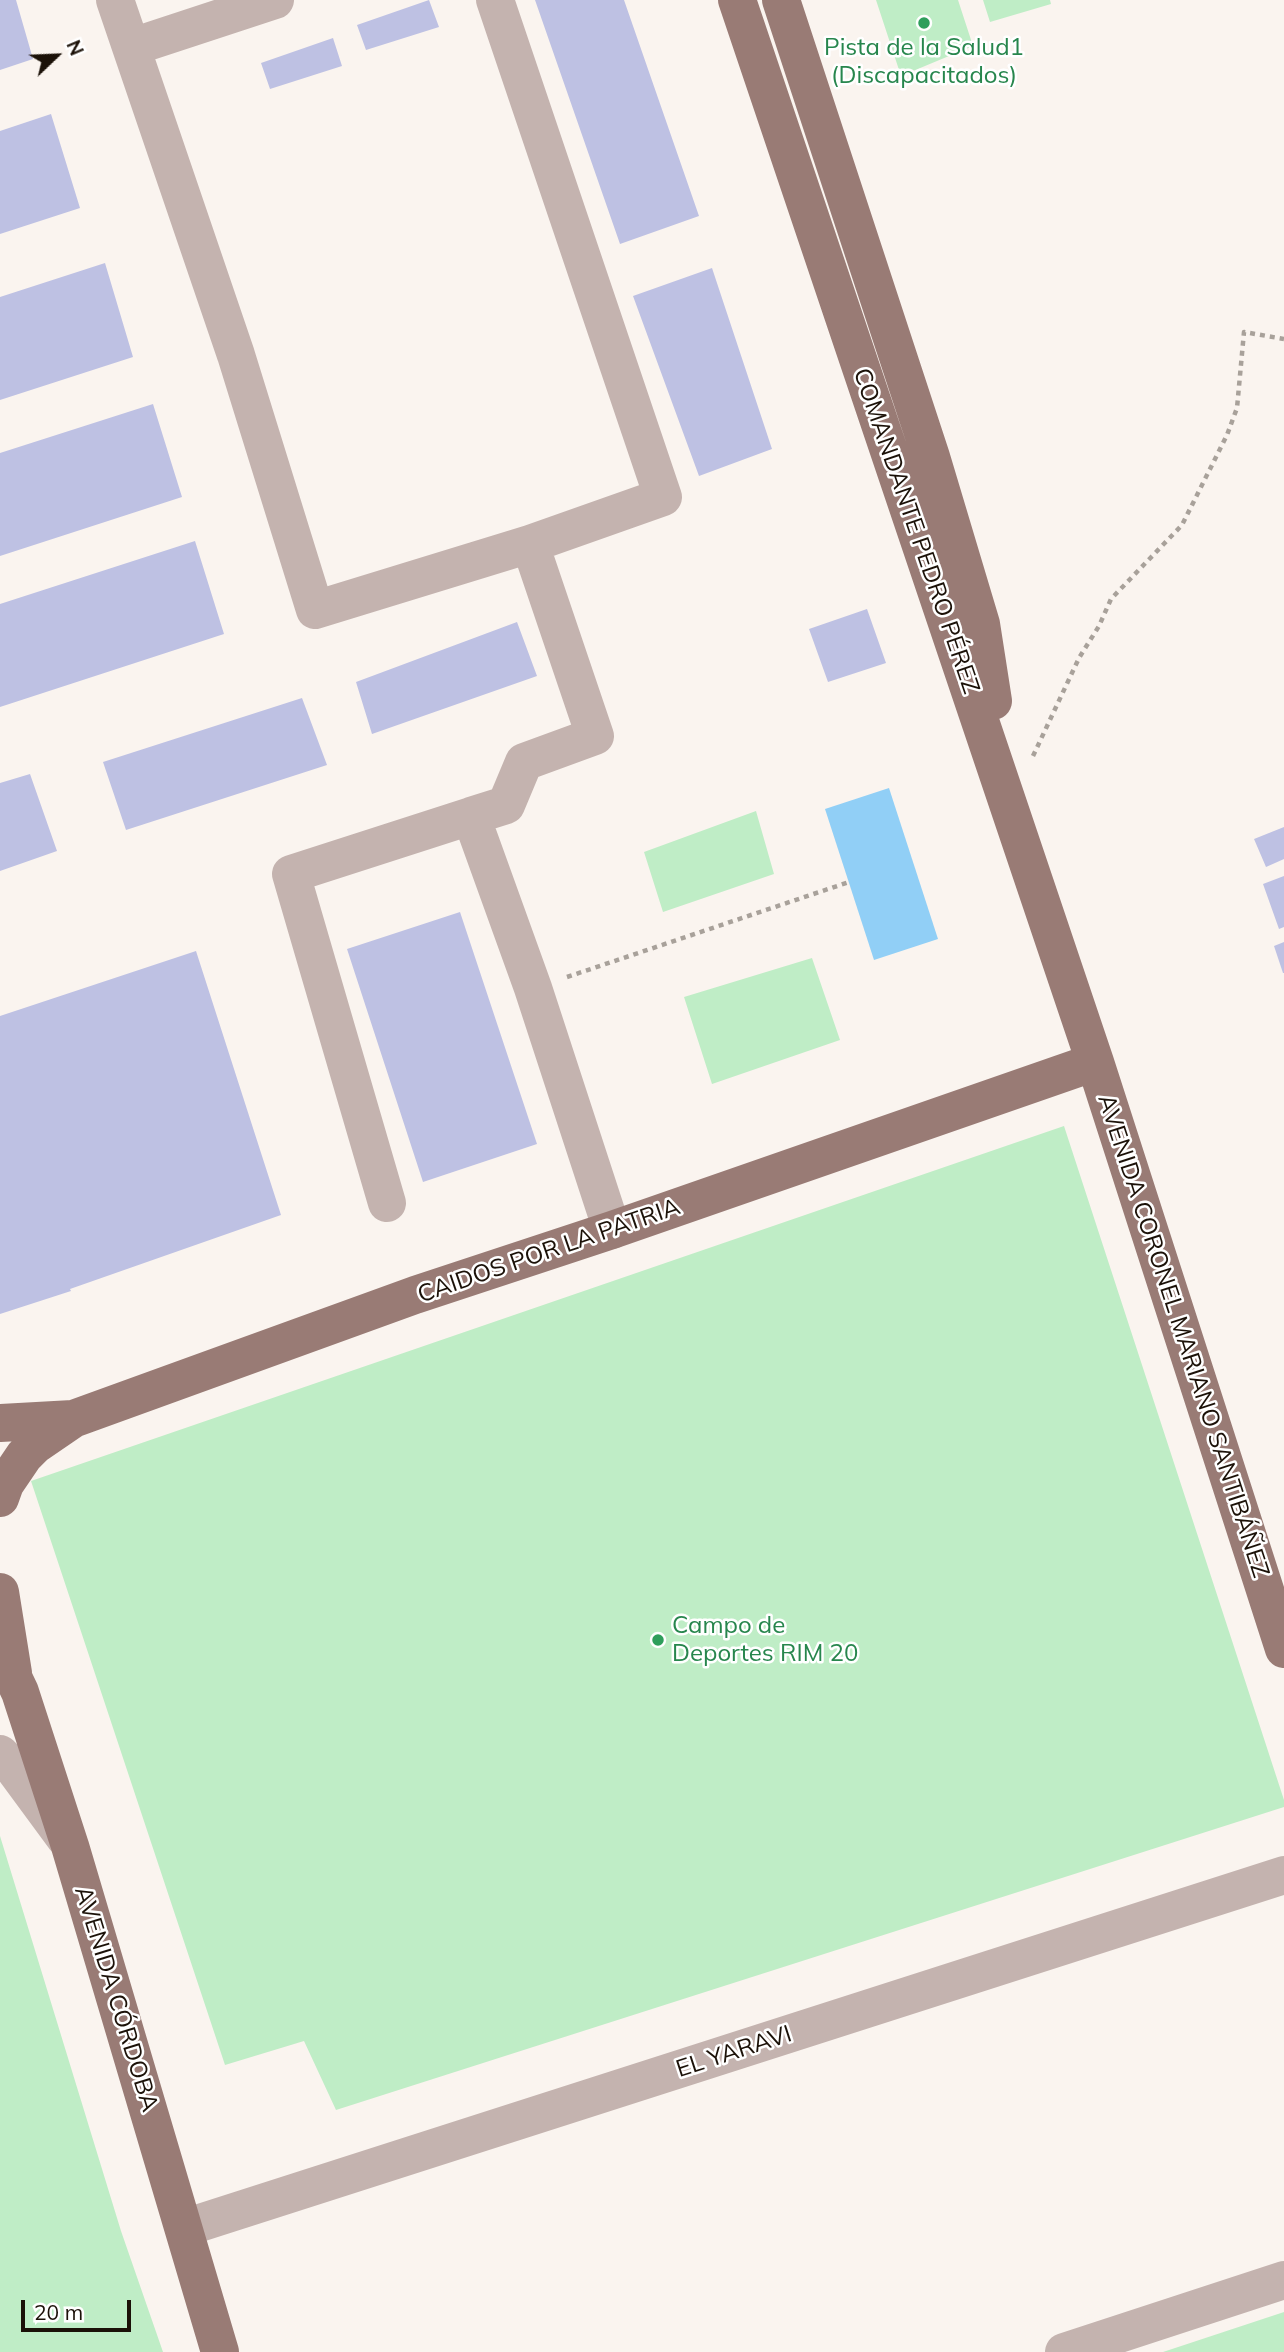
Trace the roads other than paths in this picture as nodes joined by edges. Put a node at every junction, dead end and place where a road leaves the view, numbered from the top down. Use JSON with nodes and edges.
{"nodes":[{"id":1,"x":116,"y":0,"type":"edge"},
{"id":2,"x":275,"y":0,"type":"edge"},
{"id":3,"x":495,"y":0,"type":"edge"},
{"id":4,"x":737,"y":0,"type":"edge"},
{"id":5,"x":781,"y":0,"type":"edge"},
{"id":6,"x":132,"y":47,"type":"junction"},
{"id":7,"x":530,"y":544,"type":"junction"},
{"id":8,"x":1009,"y":807,"type":"junction"},
{"id":9,"x":471,"y":816,"type":"junction"},
{"id":10,"x":1095,"y":1062,"type":"junction"},
{"id":11,"x":387,"y":1203,"type":"dead end"},
{"id":12,"x":612,"y":1230,"type":"junction"},
{"id":13,"x":73,"y":1419,"type":"junction"},
{"id":14,"x":0,"y":1423,"type":"edge"},
{"id":15,"x":0,"y":1499,"type":"edge"},
{"id":16,"x":0,"y":1592,"type":"edge"},
{"id":17,"x":1284,"y":1649,"type":"edge"},
{"id":18,"x":6,"y":1662,"type":"edge"},
{"id":19,"x":0,"y":1754,"type":"edge"},
{"id":20,"x":71,"y":1846,"type":"junction"},
{"id":21,"x":1284,"y":1875,"type":"edge"},
{"id":22,"x":184,"y":2228,"type":"junction"},
{"id":23,"x":1284,"y":2280,"type":"edge"},
{"id":24,"x":220,"y":2352,"type":"edge"},
{"id":25,"x":1064,"y":2352,"type":"edge"}],
"edges":[{"from":1,"to":6,"type":"street"},
{"from":2,"to":6,"type":"street"},
{"from":3,"to":7,"type":"street"},
{"from":4,"to":8,"type":"main road","name":"COMANDANTE PEDRO PÉREZ"},
{"from":5,"to":8,"type":"main road"},
{"from":6,"to":7,"type":"street"},
{"from":7,"to":9,"type":"street"},
{"from":8,"to":10,"type":"main road","name":"COMANDANTE PEDRO PÉREZ"},
{"from":9,"to":11,"type":"street"},
{"from":9,"to":12,"type":"street"},
{"from":10,"to":12,"type":"main road","name":"CAIDOS POR LA PATRIA"},
{"from":10,"to":17,"type":"main road","name":"AVENIDA CORONEL MARIANO SANTIBÁÑEZ"},
{"from":12,"to":13,"type":"main road","name":"CAIDOS POR LA PATRIA"},
{"from":13,"to":14,"type":"main road","name":"CAIDOS POR LA PATRIA"},
{"from":13,"to":15,"type":"main road"},
{"from":16,"to":18,"type":"main road","name":"AVENIDA CÓRDOBA"},
{"from":18,"to":20,"type":"main road","name":"AVENIDA CÓRDOBA"},
{"from":19,"to":20,"type":"street"},
{"from":20,"to":22,"type":"main road","name":"AVENIDA CÓRDOBA"},
{"from":21,"to":22,"type":"street","name":"EL YARAVI"},
{"from":22,"to":24,"type":"main road","name":"AVENIDA CÓRDOBA"},
{"from":23,"to":25,"type":"street"}]}
